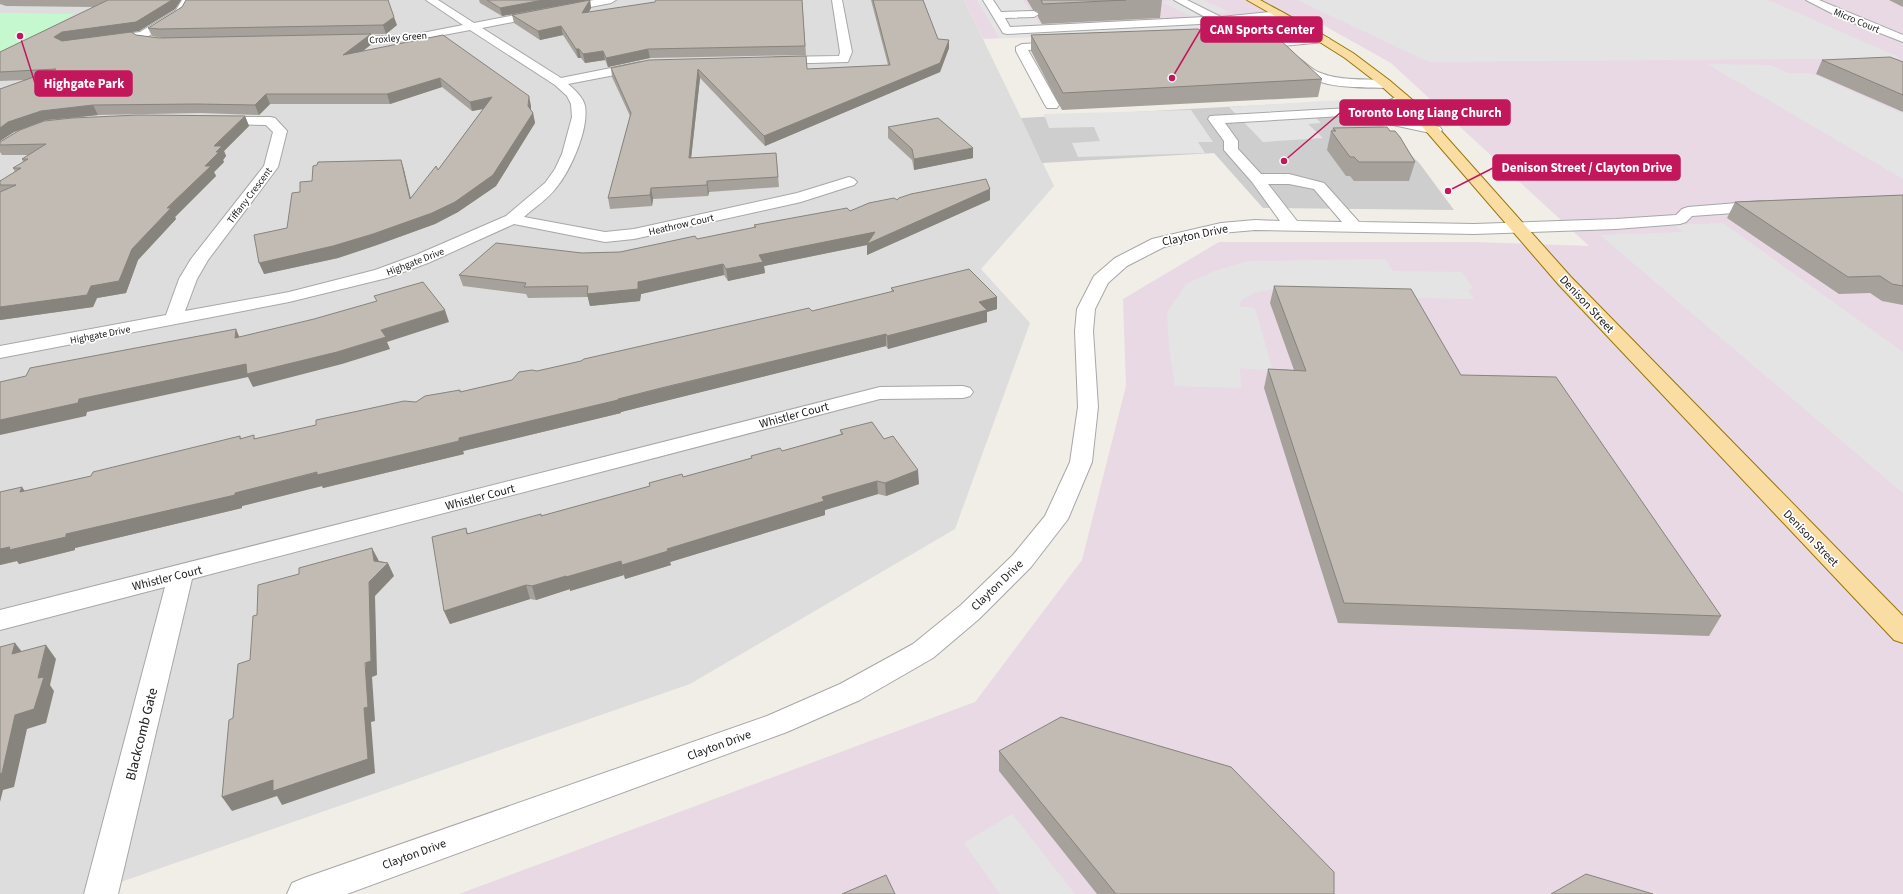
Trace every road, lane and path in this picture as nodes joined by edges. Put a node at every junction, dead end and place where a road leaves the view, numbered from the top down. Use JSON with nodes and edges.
{"nodes":[{"id":1,"x":187,"y":0,"type":"edge"},
{"id":2,"x":431,"y":0,"type":"edge"},
{"id":3,"x":611,"y":0,"type":"edge"},
{"id":4,"x":837,"y":0,"type":"edge"},
{"id":5,"x":988,"y":0,"type":"edge"},
{"id":6,"x":1179,"y":0,"type":"edge"},
{"id":7,"x":1252,"y":0,"type":"edge"},
{"id":8,"x":1811,"y":0,"type":"edge"},
{"id":9,"x":1034,"y":14,"type":"dead end"},
{"id":10,"x":1280,"y":14,"type":"junction"},
{"id":11,"x":998,"y":15,"type":"junction"},
{"id":12,"x":1219,"y":20,"type":"junction"},
{"id":13,"x":475,"y":27,"type":"junction"},
{"id":14,"x":143,"y":36,"type":"junction"},
{"id":15,"x":1901,"y":37,"type":"edge"},
{"id":16,"x":1242,"y":38,"type":"edge"},
{"id":17,"x":1324,"y":39,"type":"junction"},
{"id":18,"x":97,"y":41,"type":"edge"},
{"id":19,"x":155,"y":41,"type":"edge"},
{"id":20,"x":328,"y":41,"type":"edge"},
{"id":21,"x":1272,"y":44,"type":"junction"},
{"id":22,"x":1069,"y":45,"type":"edge"},
{"id":23,"x":766,"y":61,"type":"edge"},
{"id":24,"x":650,"y":64,"type":"edge"},
{"id":25,"x":559,"y":82,"type":"junction"},
{"id":26,"x":1386,"y":84,"type":"junction"},
{"id":27,"x":1402,"y":98,"type":"junction"},
{"id":28,"x":1052,"y":104,"type":"edge"},
{"id":29,"x":1350,"y":112,"type":"junction"},
{"id":30,"x":198,"y":120,"type":"edge"},
{"id":31,"x":1435,"y":130,"type":"junction"},
{"id":32,"x":1257,"y":179,"type":"junction"},
{"id":33,"x":849,"y":182,"type":"dead end"},
{"id":34,"x":1775,"y":206,"type":"edge"},
{"id":35,"x":512,"y":219,"type":"junction"},
{"id":36,"x":1292,"y":225,"type":"junction"},
{"id":37,"x":1354,"y":226,"type":"junction"},
{"id":38,"x":1515,"y":226,"type":"junction"},
{"id":39,"x":173,"y":320,"type":"junction"},
{"id":40,"x":0,"y":352,"type":"edge"},
{"id":41,"x":963,"y":392,"type":"dead end"},
{"id":42,"x":181,"y":574,"type":"junction"},
{"id":43,"x":0,"y":620,"type":"edge"},
{"id":44,"x":1900,"y":628,"type":"edge"},
{"id":45,"x":101,"y":894,"type":"edge"},
{"id":46,"x":304,"y":894,"type":"edge"}],
"edges":[{"from":1,"to":14,"type":"street"},
{"from":2,"to":13,"type":"street","name":"Highgate Drive"},
{"from":3,"to":13,"type":"street","name":"Croxley Green"},
{"from":4,"to":23,"type":"street"},
{"from":5,"to":11,"type":"street"},
{"from":6,"to":12,"type":"street"},
{"from":7,"to":10,"type":"main road","name":"Denison Street"},
{"from":8,"to":15,"type":"street","name":"Micro Court"},
{"from":9,"to":11,"type":"street"},
{"from":10,"to":12,"type":"street"},
{"from":10,"to":17,"type":"main road","name":"Denison Street"},
{"from":11,"to":12,"type":"street"},
{"from":13,"to":20,"type":"street","name":"Croxley Green"},
{"from":13,"to":25,"type":"street","name":"Highgate Drive"},
{"from":14,"to":18,"type":"street"},
{"from":14,"to":19,"type":"street"},
{"from":16,"to":21,"type":"street"},
{"from":17,"to":21,"type":"street"},
{"from":17,"to":26,"type":"main road","name":"Denison Street"},
{"from":21,"to":26,"type":"street"},
{"from":22,"to":28,"type":"street"},
{"from":24,"to":25,"type":"street"},
{"from":25,"to":35,"type":"street","name":"Highgate Drive"},
{"from":26,"to":27,"type":"main road","name":"Denison Street"},
{"from":27,"to":29,"type":"street"},
{"from":27,"to":31,"type":"main road","name":"Denison Street"},
{"from":29,"to":31,"type":"street"},
{"from":29,"to":32,"type":"street"},
{"from":30,"to":39,"type":"street","name":"Tiffany Crescent"},
{"from":31,"to":38,"type":"main road","name":"Denison Street"},
{"from":32,"to":36,"type":"street"},
{"from":32,"to":37,"type":"street"},
{"from":33,"to":35,"type":"street","name":"Heathrow Court"},
{"from":34,"to":38,"type":"street","name":"Clayton Drive"},
{"from":35,"to":39,"type":"street","name":"Highgate Drive"},
{"from":36,"to":37,"type":"street","name":"Clayton Drive"},
{"from":36,"to":46,"type":"street","name":"Clayton Drive"},
{"from":37,"to":38,"type":"street","name":"Clayton Drive"},
{"from":38,"to":44,"type":"main road","name":"Denison Street"},
{"from":39,"to":40,"type":"street","name":"Highgate Drive"},
{"from":41,"to":42,"type":"street","name":"Whistler Court"},
{"from":42,"to":43,"type":"street","name":"Whistler Court"},
{"from":42,"to":45,"type":"street","name":"Blackcomb Gate"}]}
